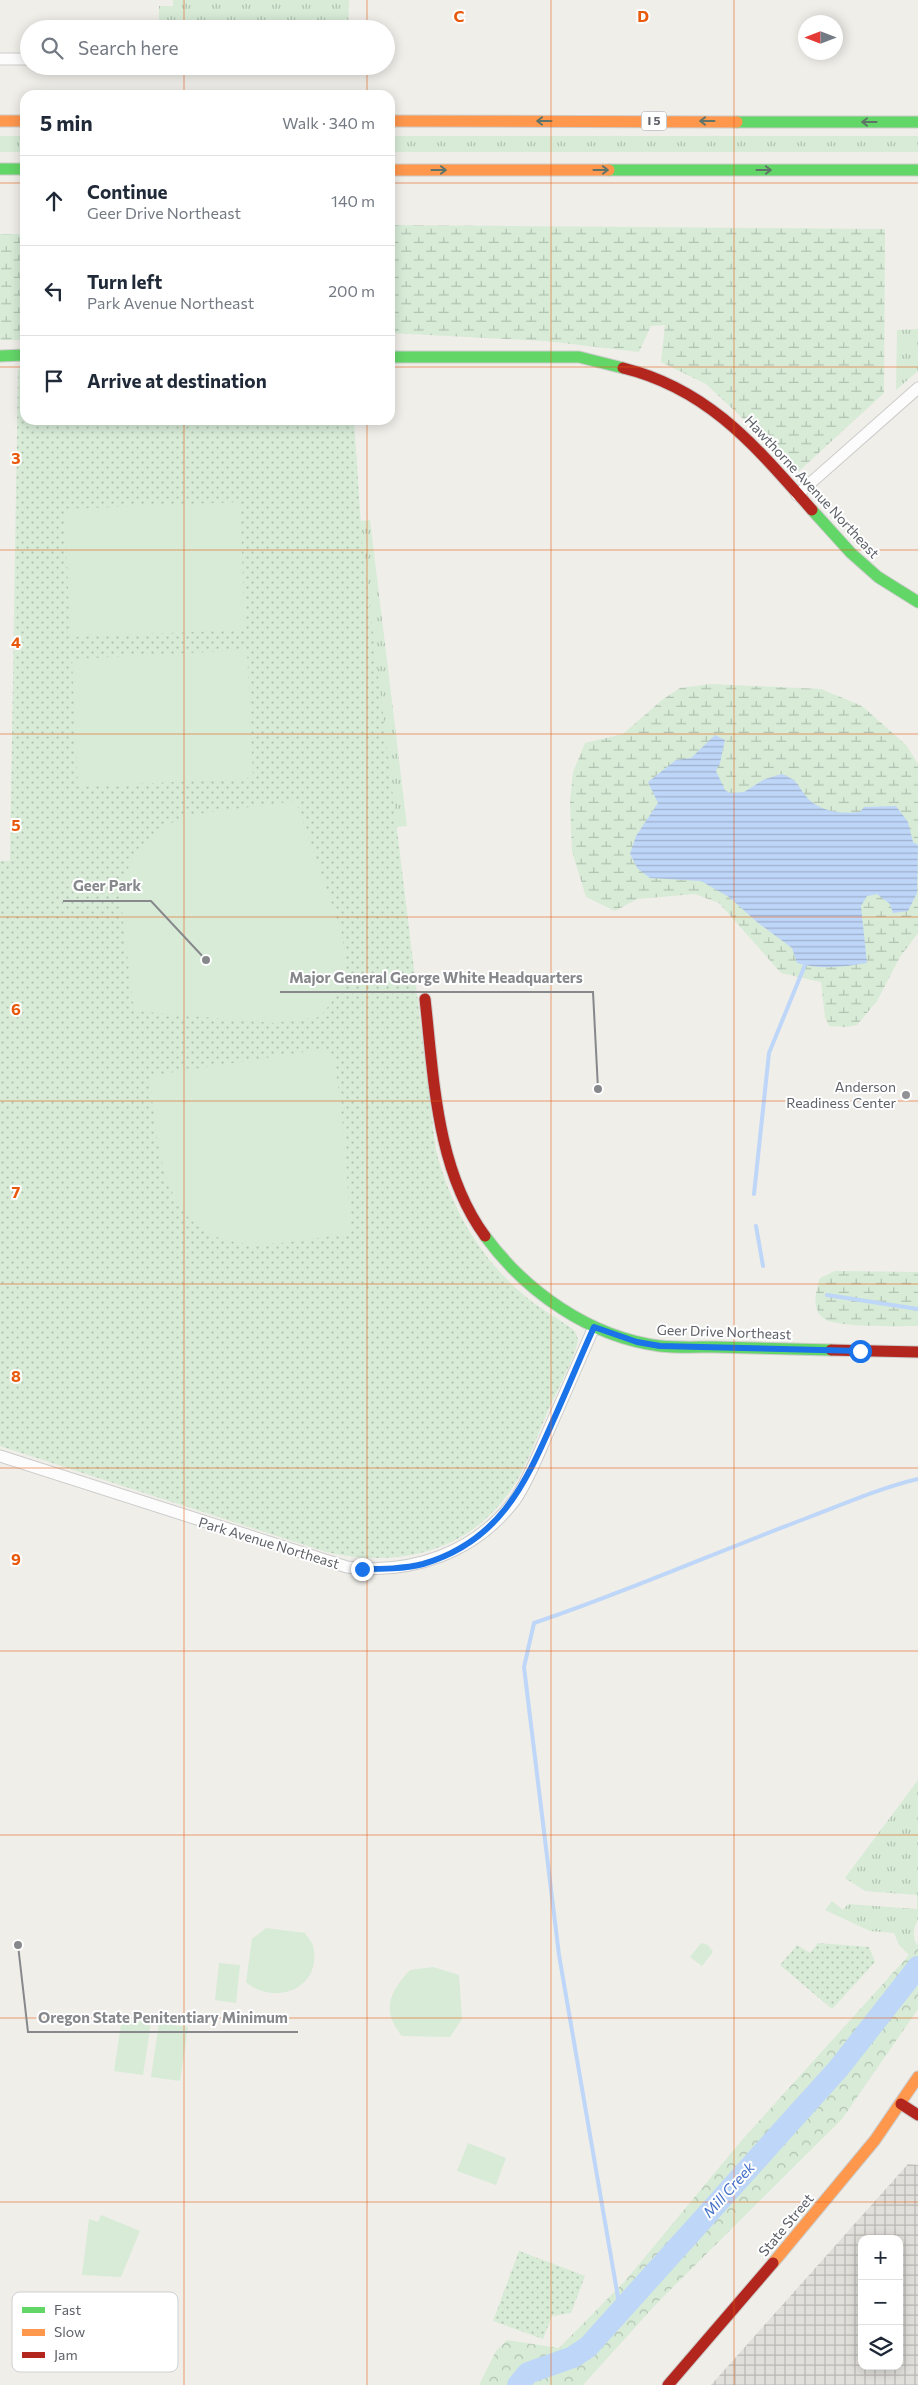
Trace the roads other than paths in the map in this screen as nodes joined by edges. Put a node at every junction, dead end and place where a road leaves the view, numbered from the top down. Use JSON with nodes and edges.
{"nodes":[{"id":1,"x":0,"y":59,"type":"edge"},
{"id":2,"x":20,"y":60,"type":"edge"},
{"id":3,"x":0,"y":121,"type":"edge"},
{"id":4,"x":395,"y":121,"type":"edge"},
{"id":5,"x":20,"y":122,"type":"edge"},
{"id":6,"x":918,"y":122,"type":"edge"},
{"id":7,"x":0,"y":169,"type":"edge"},
{"id":8,"x":20,"y":169,"type":"edge"},
{"id":9,"x":395,"y":170,"type":"edge"},
{"id":10,"x":918,"y":170,"type":"edge"},
{"id":11,"x":0,"y":356,"type":"edge"},
{"id":12,"x":20,"y":356,"type":"edge"},
{"id":13,"x":395,"y":358,"type":"edge"},
{"id":14,"x":918,"y":388,"type":"edge"},
{"id":15,"x":797,"y":495,"type":"junction"},
{"id":16,"x":918,"y":602,"type":"edge"},
{"id":17,"x":425,"y":999,"type":"dead end"},
{"id":18,"x":594,"y":1327,"type":"junction"},
{"id":19,"x":918,"y":1352,"type":"edge"},
{"id":20,"x":0,"y":1456,"type":"edge"},
{"id":21,"x":918,"y":2077,"type":"edge"},
{"id":22,"x":901,"y":2104,"type":"junction"},
{"id":23,"x":918,"y":2115,"type":"edge"},
{"id":24,"x":668,"y":2385,"type":"edge"}],
"edges":[{"from":1,"to":2,"type":"street"},
{"from":3,"to":5,"type":"main road"},
{"from":6,"to":4,"type":"main road","number":"I 5","one_way":true},
{"from":7,"to":8,"type":"main road"},
{"from":9,"to":10,"type":"main road","one_way":true},
{"from":11,"to":12,"type":"main road"},
{"from":13,"to":15,"type":"main road","name":"Hawthorne Avenue Northeast"},
{"from":14,"to":15,"type":"street"},
{"from":15,"to":16,"type":"main road","name":"Hawthorne Avenue Northeast"},
{"from":17,"to":18,"type":"main road","name":"Geer Drive Northeast"},
{"from":18,"to":19,"type":"main road","name":"Geer Drive Northeast"},
{"from":18,"to":20,"type":"street","name":"Park Avenue Northeast"},
{"from":21,"to":22,"type":"main road","name":"State Street"},
{"from":22,"to":23,"type":"main road"},
{"from":22,"to":24,"type":"main road","name":"State Street"}]}
